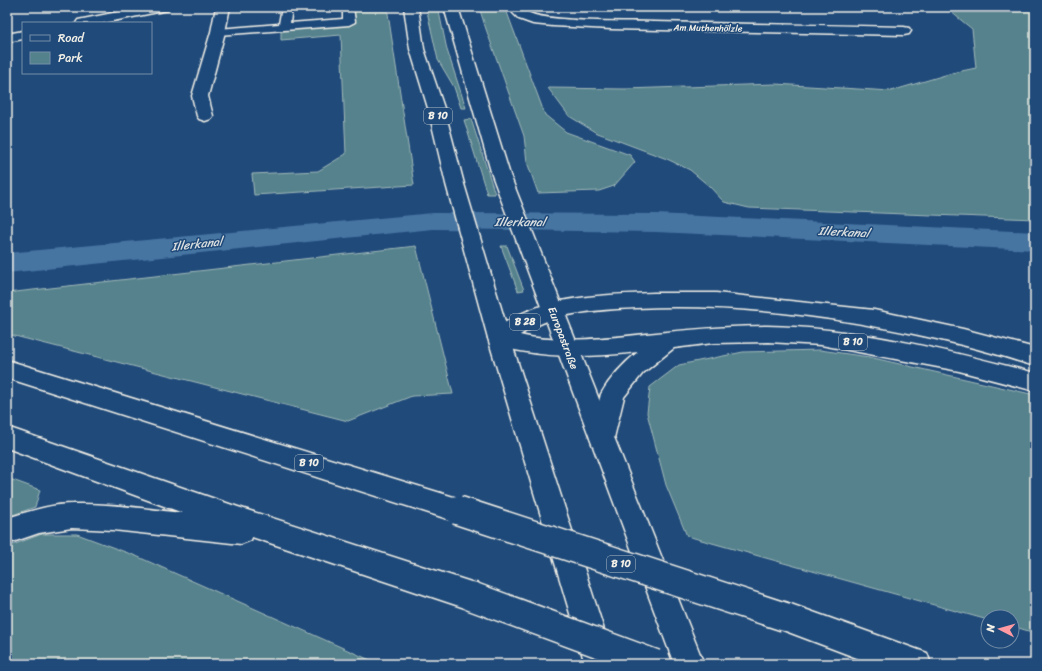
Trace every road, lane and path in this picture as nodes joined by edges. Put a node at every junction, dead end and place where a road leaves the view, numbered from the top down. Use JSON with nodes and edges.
{"nodes":[{"id":1,"x":163,"y":7,"type":"edge"},
{"id":2,"x":223,"y":7,"type":"edge"},
{"id":3,"x":288,"y":7,"type":"edge"},
{"id":4,"x":348,"y":7,"type":"edge"},
{"id":5,"x":411,"y":7,"type":"edge"},
{"id":6,"x":451,"y":7,"type":"edge"},
{"id":7,"x":518,"y":7,"type":"edge"},
{"id":8,"x":88,"y":22,"type":"edge"},
{"id":9,"x":284,"y":27,"type":"junction"},
{"id":10,"x":218,"y":32,"type":"junction"},
{"id":11,"x":904,"y":32,"type":"dead end"},
{"id":12,"x":22,"y":35,"type":"edge"},
{"id":13,"x":7,"y":38,"type":"edge"},
{"id":14,"x":205,"y":116,"type":"dead end"},
{"id":15,"x":553,"y":310,"type":"junction"},
{"id":16,"x":499,"y":338,"type":"junction"},
{"id":17,"x":668,"y":340,"type":"junction"},
{"id":18,"x":567,"y":348,"type":"junction"},
{"id":19,"x":1035,"y":357,"type":"edge"},
{"id":20,"x":7,"y":369,"type":"edge"},
{"id":21,"x":1035,"y":382,"type":"edge"},
{"id":22,"x":7,"y":438,"type":"edge"},
{"id":23,"x":602,"y":438,"type":"junction"},
{"id":24,"x":7,"y":531,"type":"edge"},
{"id":25,"x":280,"y":535,"type":"junction"},
{"id":26,"x":600,"y":664,"type":"edge"},
{"id":27,"x":655,"y":664,"type":"edge"},
{"id":28,"x":689,"y":664,"type":"edge"},
{"id":29,"x":916,"y":664,"type":"edge"}],
"edges":[{"from":1,"to":8,"type":"main road"},
{"from":2,"to":10,"type":"main road"},
{"from":3,"to":9,"type":"lane"},
{"from":4,"to":9,"type":"lane"},
{"from":5,"to":16,"type":"main road","number":"B 10"},
{"from":6,"to":15,"type":"main road","name":"Europastraße","number":"B 10"},
{"from":7,"to":11,"type":"main road","name":"Am Muthenhölzle"},
{"from":9,"to":10,"type":"lane"},
{"from":10,"to":14,"type":"main road"},
{"from":12,"to":13,"type":"main road"},
{"from":15,"to":16,"type":"main road","number":"B 28"},
{"from":15,"to":18,"type":"main road","name":"Europastraße","number":"B 10"},
{"from":15,"to":19,"type":"main road","number":"B 10"},
{"from":16,"to":18,"type":"main road","number":"B 10"},
{"from":16,"to":26,"type":"main road","number":"B 10"},
{"from":17,"to":18,"type":"main road","number":"B 10"},
{"from":17,"to":21,"type":"main road","number":"B 10"},
{"from":17,"to":23,"type":"main road"},
{"from":18,"to":23,"type":"main road","name":"Europastraße","number":"B 10"},
{"from":20,"to":29,"type":"main road","number":"B 10","bridge":true},
{"from":22,"to":25,"type":"main road"},
{"from":23,"to":28,"type":"main road","name":"Europastraße","number":"B 10"},
{"from":24,"to":25,"type":"main road"},
{"from":25,"to":27,"type":"main road","bridge":true}]}
